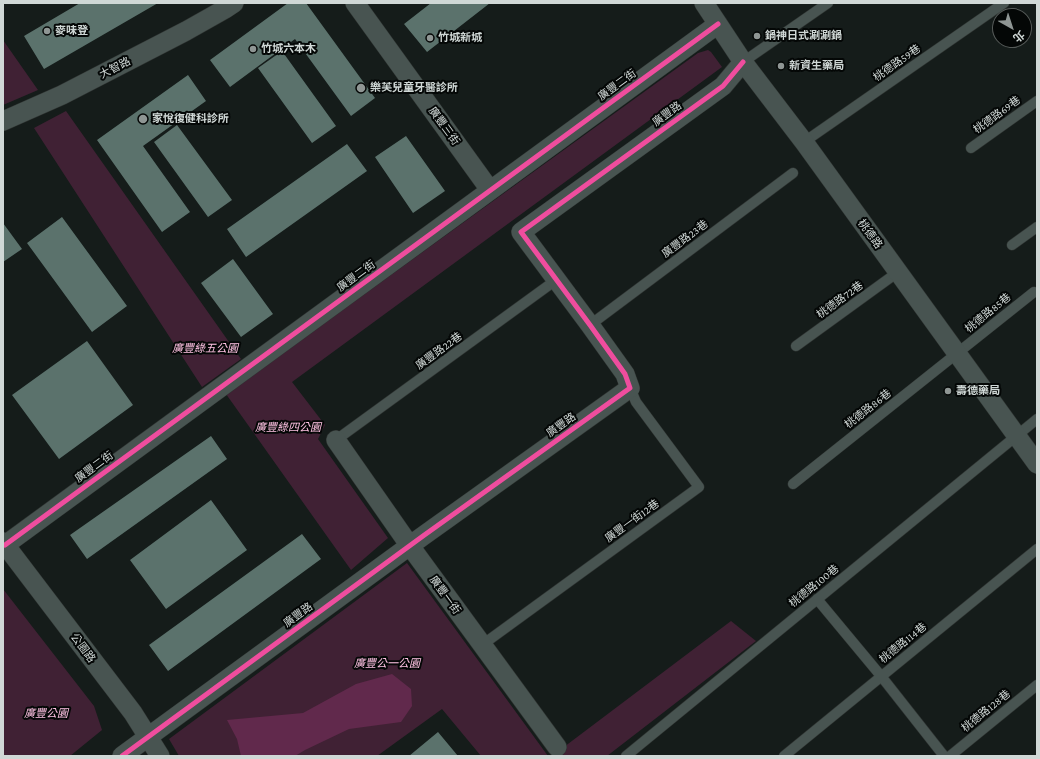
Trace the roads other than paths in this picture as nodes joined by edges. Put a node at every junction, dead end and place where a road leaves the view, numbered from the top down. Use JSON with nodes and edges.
{"nodes":[{"id":1,"x":355,"y":3,"type":"edge"},
{"id":2,"x":704,"y":3,"type":"edge"},
{"id":3,"x":828,"y":3,"type":"edge"},
{"id":4,"x":1004,"y":3,"type":"edge"},
{"id":5,"x":230,"y":6,"type":"edge"},
{"id":6,"x":718,"y":24,"type":"junction"},
{"id":7,"x":743,"y":62,"type":"junction"},
{"id":8,"x":1037,"y":101,"type":"edge"},
{"id":9,"x":3,"y":121,"type":"edge"},
{"id":10,"x":804,"y":142,"type":"junction"},
{"id":11,"x":971,"y":148,"type":"dead end"},
{"id":12,"x":793,"y":173,"type":"dead end"},
{"id":13,"x":490,"y":190,"type":"junction"},
{"id":14,"x":1037,"y":227,"type":"edge"},
{"id":15,"x":1012,"y":245,"type":"dead end"},
{"id":16,"x":898,"y":272,"type":"junction"},
{"id":17,"x":556,"y":280,"type":"junction"},
{"id":18,"x":1034,"y":292,"type":"dead end"},
{"id":19,"x":590,"y":325,"type":"junction"},
{"id":20,"x":796,"y":346,"type":"dead end"},
{"id":21,"x":957,"y":354,"type":"junction"},
{"id":22,"x":630,"y":388,"type":"junction"},
{"id":23,"x":1037,"y":419,"type":"edge"},
{"id":24,"x":1016,"y":435,"type":"junction"},
{"id":25,"x":336,"y":440,"type":"joint"},
{"id":26,"x":1037,"y":464,"type":"edge"},
{"id":27,"x":793,"y":484,"type":"dead end"},
{"id":28,"x":4,"y":543,"type":"edge"},
{"id":29,"x":410,"y":546,"type":"junction"},
{"id":30,"x":1037,"y":549,"type":"edge"},
{"id":31,"x":817,"y":599,"type":"junction"},
{"id":32,"x":482,"y":645,"type":"junction"},
{"id":33,"x":881,"y":676,"type":"junction"},
{"id":34,"x":1037,"y":685,"type":"edge"},
{"id":35,"x":148,"y":737,"type":"junction"},
{"id":36,"x":557,"y":747,"type":"dead end"},
{"id":37,"x":636,"y":752,"type":"edge"},
{"id":38,"x":122,"y":756,"type":"edge"},
{"id":39,"x":160,"y":756,"type":"edge"},
{"id":40,"x":626,"y":756,"type":"edge"},
{"id":41,"x":784,"y":756,"type":"edge"},
{"id":42,"x":944,"y":756,"type":"edge"},
{"id":43,"x":950,"y":756,"type":"edge"}],
"edges":[{"from":1,"to":13,"type":"street","name":"廣豐三街"},
{"from":2,"to":6,"type":"street","name":"桃德路"},
{"from":3,"to":7,"type":"lane"},
{"from":4,"to":10,"type":"lane","name":"桃德路59巷"},
{"from":5,"to":9,"type":"street","name":"大智路"},
{"from":6,"to":7,"type":"street","name":"桃德路"},
{"from":6,"to":13,"type":"street","name":"廣豐二街"},
{"from":7,"to":10,"type":"street","name":"桃德路"},
{"from":7,"to":17,"type":"street","name":"廣豐路"},
{"from":8,"to":11,"type":"lane","name":"桃德路69巷"},
{"from":10,"to":16,"type":"street","name":"桃德路"},
{"from":12,"to":19,"type":"lane","name":"廣豐路23巷"},
{"from":13,"to":28,"type":"street","name":"廣豐二街"},
{"from":14,"to":15,"type":"lane"},
{"from":16,"to":20,"type":"lane","name":"桃德路72巷"},
{"from":16,"to":21,"type":"street","name":"桃德路"},
{"from":17,"to":19,"type":"street","name":"廣豐路"},
{"from":17,"to":25,"type":"lane","name":"廣豐路22巷"},
{"from":18,"to":21,"type":"lane","name":"桃德路85巷"},
{"from":19,"to":22,"type":"street","name":"廣豐路"},
{"from":21,"to":24,"type":"street","name":"桃德路"},
{"from":21,"to":27,"type":"lane","name":"桃德路86巷"},
{"from":22,"to":29,"type":"street","name":"廣豐路"},
{"from":22,"to":32,"type":"lane","name":"廣豐一街12巷"},
{"from":23,"to":24,"type":"lane","name":"桃德路100巷"},
{"from":24,"to":26,"type":"street","name":"桃德路"},
{"from":24,"to":31,"type":"lane","name":"桃德路100巷"},
{"from":25,"to":29,"type":"street","name":"廣豐一街"},
{"from":28,"to":35,"type":"street","name":"公園路"},
{"from":29,"to":32,"type":"street","name":"廣豐一街"},
{"from":29,"to":35,"type":"street","name":"廣豐路"},
{"from":30,"to":33,"type":"lane","name":"桃德路114巷"},
{"from":31,"to":33,"type":"lane"},
{"from":31,"to":37,"type":"lane","name":"桃德路100巷"},
{"from":32,"to":36,"type":"street","name":"廣豐一街"},
{"from":33,"to":41,"type":"lane","name":"桃德路114巷"},
{"from":33,"to":42,"type":"lane"},
{"from":34,"to":43,"type":"lane","name":"桃德路128巷"},
{"from":35,"to":38,"type":"street","name":"廣豐路"},
{"from":35,"to":39,"type":"street","name":"公園路"},
{"from":37,"to":40,"type":"lane","name":"桃德路100巷"}]}
